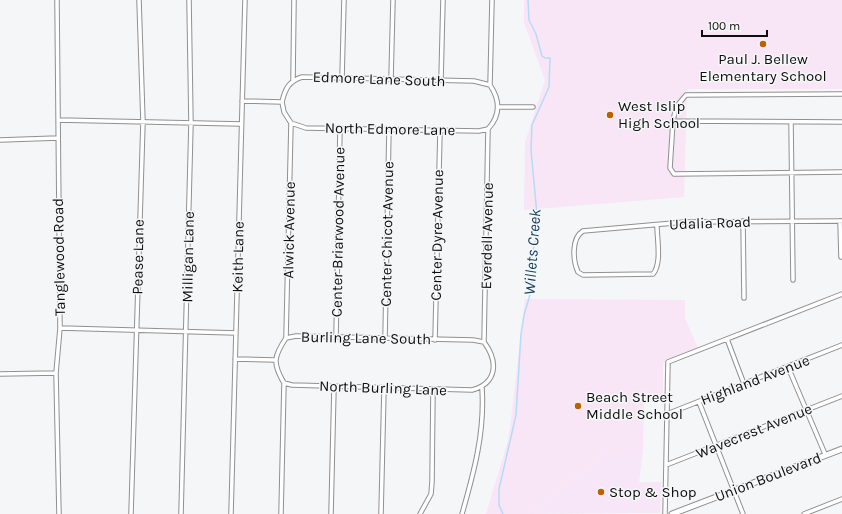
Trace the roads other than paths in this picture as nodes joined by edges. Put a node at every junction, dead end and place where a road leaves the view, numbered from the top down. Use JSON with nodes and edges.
{"nodes":[{"id":1,"x":57,"y":0,"type":"edge"},
{"id":2,"x":139,"y":0,"type":"edge"},
{"id":3,"x":189,"y":0,"type":"edge"},
{"id":4,"x":244,"y":0,"type":"edge"},
{"id":5,"x":294,"y":0,"type":"edge"},
{"id":6,"x":344,"y":0,"type":"edge"},
{"id":7,"x":393,"y":0,"type":"edge"},
{"id":8,"x":443,"y":0,"type":"edge"},
{"id":9,"x":492,"y":0,"type":"edge"},
{"id":10,"x":342,"y":78,"type":"junction"},
{"id":11,"x":391,"y":79,"type":"junction"},
{"id":12,"x":293,"y":80,"type":"junction"},
{"id":13,"x":441,"y":80,"type":"junction"},
{"id":14,"x":490,"y":85,"type":"junction"},
{"id":15,"x":842,"y":94,"type":"edge"},
{"id":16,"x":242,"y":101,"type":"junction"},
{"id":17,"x":282,"y":102,"type":"junction"},
{"id":18,"x":499,"y":107,"type":"junction"},
{"id":19,"x":533,"y":107,"type":"dead end"},
{"id":20,"x":58,"y":120,"type":"junction"},
{"id":21,"x":673,"y":121,"type":"junction"},
{"id":22,"x":143,"y":122,"type":"junction"},
{"id":23,"x":791,"y":122,"type":"junction"},
{"id":24,"x":842,"y":122,"type":"edge"},
{"id":25,"x":191,"y":123,"type":"junction"},
{"id":26,"x":291,"y":123,"type":"junction"},
{"id":27,"x":241,"y":124,"type":"junction"},
{"id":28,"x":340,"y":128,"type":"junction"},
{"id":29,"x":390,"y":129,"type":"junction"},
{"id":30,"x":488,"y":129,"type":"junction"},
{"id":31,"x":440,"y":131,"type":"junction"},
{"id":32,"x":58,"y":138,"type":"junction"},
{"id":33,"x":0,"y":140,"type":"edge"},
{"id":34,"x":792,"y":172,"type":"junction"},
{"id":35,"x":842,"y":172,"type":"edge"},
{"id":36,"x":743,"y":221,"type":"junction"},
{"id":37,"x":841,"y":221,"type":"edge"},
{"id":38,"x":792,"y":222,"type":"junction"},
{"id":39,"x":657,"y":226,"type":"junction"},
{"id":40,"x":841,"y":257,"type":"dead end"},
{"id":41,"x":793,"y":280,"type":"dead end"},
{"id":42,"x":842,"y":294,"type":"edge"},
{"id":43,"x":744,"y":298,"type":"dead end"},
{"id":44,"x":60,"y":328,"type":"junction"},
{"id":45,"x":137,"y":330,"type":"junction"},
{"id":46,"x":187,"y":331,"type":"junction"},
{"id":47,"x":236,"y":333,"type":"junction"},
{"id":48,"x":336,"y":337,"type":"junction"},
{"id":49,"x":286,"y":338,"type":"junction"},
{"id":50,"x":385,"y":339,"type":"junction"},
{"id":51,"x":727,"y":339,"type":"junction"},
{"id":52,"x":435,"y":340,"type":"junction"},
{"id":53,"x":484,"y":342,"type":"junction"},
{"id":54,"x":842,"y":345,"type":"edge"},
{"id":55,"x":235,"y":359,"type":"junction"},
{"id":56,"x":275,"y":360,"type":"junction"},
{"id":57,"x":788,"y":367,"type":"junction"},
{"id":58,"x":56,"y":373,"type":"junction"},
{"id":59,"x":0,"y":374,"type":"edge"},
{"id":60,"x":284,"y":383,"type":"junction"},
{"id":61,"x":744,"y":384,"type":"junction"},
{"id":62,"x":334,"y":387,"type":"junction"},
{"id":63,"x":384,"y":388,"type":"junction"},
{"id":64,"x":482,"y":388,"type":"junction"},
{"id":65,"x":433,"y":390,"type":"junction"},
{"id":66,"x":842,"y":396,"type":"edge"},
{"id":67,"x":699,"y":402,"type":"junction"},
{"id":68,"x":807,"y":410,"type":"junction"},
{"id":69,"x":667,"y":414,"type":"junction"},
{"id":70,"x":716,"y":446,"type":"junction"},
{"id":71,"x":842,"y":449,"type":"edge"},
{"id":72,"x":825,"y":454,"type":"junction"},
{"id":73,"x":666,"y":466,"type":"junction"},
{"id":74,"x":733,"y":490,"type":"junction"},
{"id":75,"x":842,"y":499,"type":"edge"},
{"id":76,"x":59,"y":514,"type":"edge"},
{"id":77,"x":132,"y":514,"type":"edge"},
{"id":78,"x":181,"y":514,"type":"edge"},
{"id":79,"x":231,"y":514,"type":"edge"},
{"id":80,"x":282,"y":514,"type":"edge"},
{"id":81,"x":331,"y":514,"type":"edge"},
{"id":82,"x":381,"y":514,"type":"edge"},
{"id":83,"x":420,"y":514,"type":"edge"},
{"id":84,"x":462,"y":514,"type":"edge"},
{"id":85,"x":665,"y":514,"type":"edge"},
{"id":86,"x":672,"y":514,"type":"edge"},
{"id":87,"x":743,"y":514,"type":"edge"},
{"id":88,"x":804,"y":514,"type":"edge"}],
"edges":[{"from":1,"to":20,"type":"street","name":"Tanglewood Road"},
{"from":2,"to":22,"type":"street","name":"Pease Lane"},
{"from":3,"to":25,"type":"street","name":"Milligan Lane"},
{"from":4,"to":16,"type":"street","name":"Keith Lane"},
{"from":5,"to":12,"type":"street"},
{"from":6,"to":10,"type":"street"},
{"from":7,"to":11,"type":"street"},
{"from":8,"to":13,"type":"street"},
{"from":9,"to":14,"type":"street"},
{"from":10,"to":11,"type":"street","name":"Edmore Lane South"},
{"from":10,"to":12,"type":"street","name":"Edmore Lane South"},
{"from":11,"to":13,"type":"street","name":"Edmore Lane South"},
{"from":12,"to":17,"type":"street","name":"Edmore Lane South"},
{"from":13,"to":14,"type":"street","name":"Edmore Lane South"},
{"from":14,"to":18,"type":"street"},
{"from":15,"to":21,"type":"street"},
{"from":16,"to":17,"type":"street"},
{"from":16,"to":27,"type":"street","name":"Keith Lane"},
{"from":17,"to":26,"type":"street"},
{"from":18,"to":19,"type":"street"},
{"from":18,"to":30,"type":"street"},
{"from":20,"to":22,"type":"street"},
{"from":20,"to":32,"type":"street","name":"Tanglewood Road"},
{"from":21,"to":23,"type":"street"},
{"from":21,"to":34,"type":"street"},
{"from":22,"to":25,"type":"street"},
{"from":22,"to":45,"type":"street","name":"Pease Lane"},
{"from":23,"to":24,"type":"street"},
{"from":23,"to":34,"type":"street"},
{"from":25,"to":27,"type":"street"},
{"from":25,"to":46,"type":"street","name":"Milligan Lane"},
{"from":26,"to":28,"type":"street","name":"North Edmore Lane"},
{"from":26,"to":49,"type":"street","name":"Alwick Avenue"},
{"from":27,"to":47,"type":"street","name":"Keith Lane"},
{"from":28,"to":29,"type":"street","name":"North Edmore Lane"},
{"from":28,"to":48,"type":"street","name":"Center Briarwood Avenue"},
{"from":29,"to":31,"type":"street","name":"North Edmore Lane"},
{"from":29,"to":50,"type":"street","name":"Center Chicot Avenue"},
{"from":30,"to":31,"type":"street","name":"North Edmore Lane"},
{"from":30,"to":53,"type":"street","name":"Everdell Avenue"},
{"from":31,"to":52,"type":"street","name":"Center Dyre Avenue"},
{"from":32,"to":33,"type":"street"},
{"from":32,"to":44,"type":"street","name":"Tanglewood Road"},
{"from":34,"to":35,"type":"street"},
{"from":34,"to":38,"type":"street"},
{"from":36,"to":38,"type":"street","name":"Udalia Road"},
{"from":36,"to":39,"type":"street","name":"Udalia Road"},
{"from":36,"to":43,"type":"street"},
{"from":37,"to":38,"type":"street","name":"Udalia Road"},
{"from":37,"to":40,"type":"street"},
{"from":38,"to":41,"type":"street"},
{"from":39,"to":39,"type":"street","name":"Udalia Road"},
{"from":42,"to":51,"type":"street"},
{"from":44,"to":45,"type":"street"},
{"from":44,"to":58,"type":"street","name":"Tanglewood Road"},
{"from":45,"to":46,"type":"street"},
{"from":45,"to":77,"type":"street","name":"Pease Lane"},
{"from":46,"to":47,"type":"street"},
{"from":46,"to":78,"type":"street","name":"Milligan Lane"},
{"from":47,"to":55,"type":"street","name":"Keith Lane"},
{"from":48,"to":49,"type":"street","name":"Burling Lane South"},
{"from":48,"to":50,"type":"street","name":"Burling Lane South"},
{"from":49,"to":56,"type":"street","name":"Burling Lane South"},
{"from":50,"to":52,"type":"street","name":"Burling Lane South"},
{"from":51,"to":61,"type":"street"},
{"from":51,"to":69,"type":"street"},
{"from":52,"to":53,"type":"street","name":"Burling Lane South"},
{"from":53,"to":64,"type":"street"},
{"from":54,"to":57,"type":"street","name":"Highland Avenue"},
{"from":55,"to":56,"type":"street"},
{"from":55,"to":79,"type":"street","name":"Keith Lane"},
{"from":56,"to":60,"type":"street"},
{"from":57,"to":61,"type":"street","name":"Highland Avenue"},
{"from":57,"to":68,"type":"street"},
{"from":58,"to":59,"type":"street"},
{"from":58,"to":76,"type":"street","name":"Tanglewood Road"},
{"from":60,"to":62,"type":"street","name":"North Burling Lane"},
{"from":60,"to":80,"type":"street"},
{"from":61,"to":67,"type":"street","name":"Highland Avenue"},
{"from":62,"to":63,"type":"street","name":"North Burling Lane"},
{"from":62,"to":81,"type":"street"},
{"from":63,"to":65,"type":"street","name":"North Burling Lane"},
{"from":63,"to":82,"type":"street"},
{"from":64,"to":65,"type":"street","name":"North Burling Lane"},
{"from":64,"to":84,"type":"street"},
{"from":65,"to":83,"type":"street"},
{"from":66,"to":68,"type":"street","name":"Wavecrest Avenue"},
{"from":67,"to":69,"type":"street","name":"Highland Avenue"},
{"from":67,"to":70,"type":"street"},
{"from":68,"to":70,"type":"street","name":"Wavecrest Avenue"},
{"from":68,"to":72,"type":"street"},
{"from":69,"to":73,"type":"street"},
{"from":70,"to":73,"type":"street","name":"Wavecrest Avenue"},
{"from":70,"to":74,"type":"street"},
{"from":71,"to":72,"type":"main road","name":"Union Boulevard"},
{"from":72,"to":74,"type":"main road","name":"Union Boulevard"},
{"from":73,"to":85,"type":"street"},
{"from":74,"to":86,"type":"main road","name":"Union Boulevard"},
{"from":74,"to":87,"type":"street"},
{"from":75,"to":88,"type":"street"}]}
